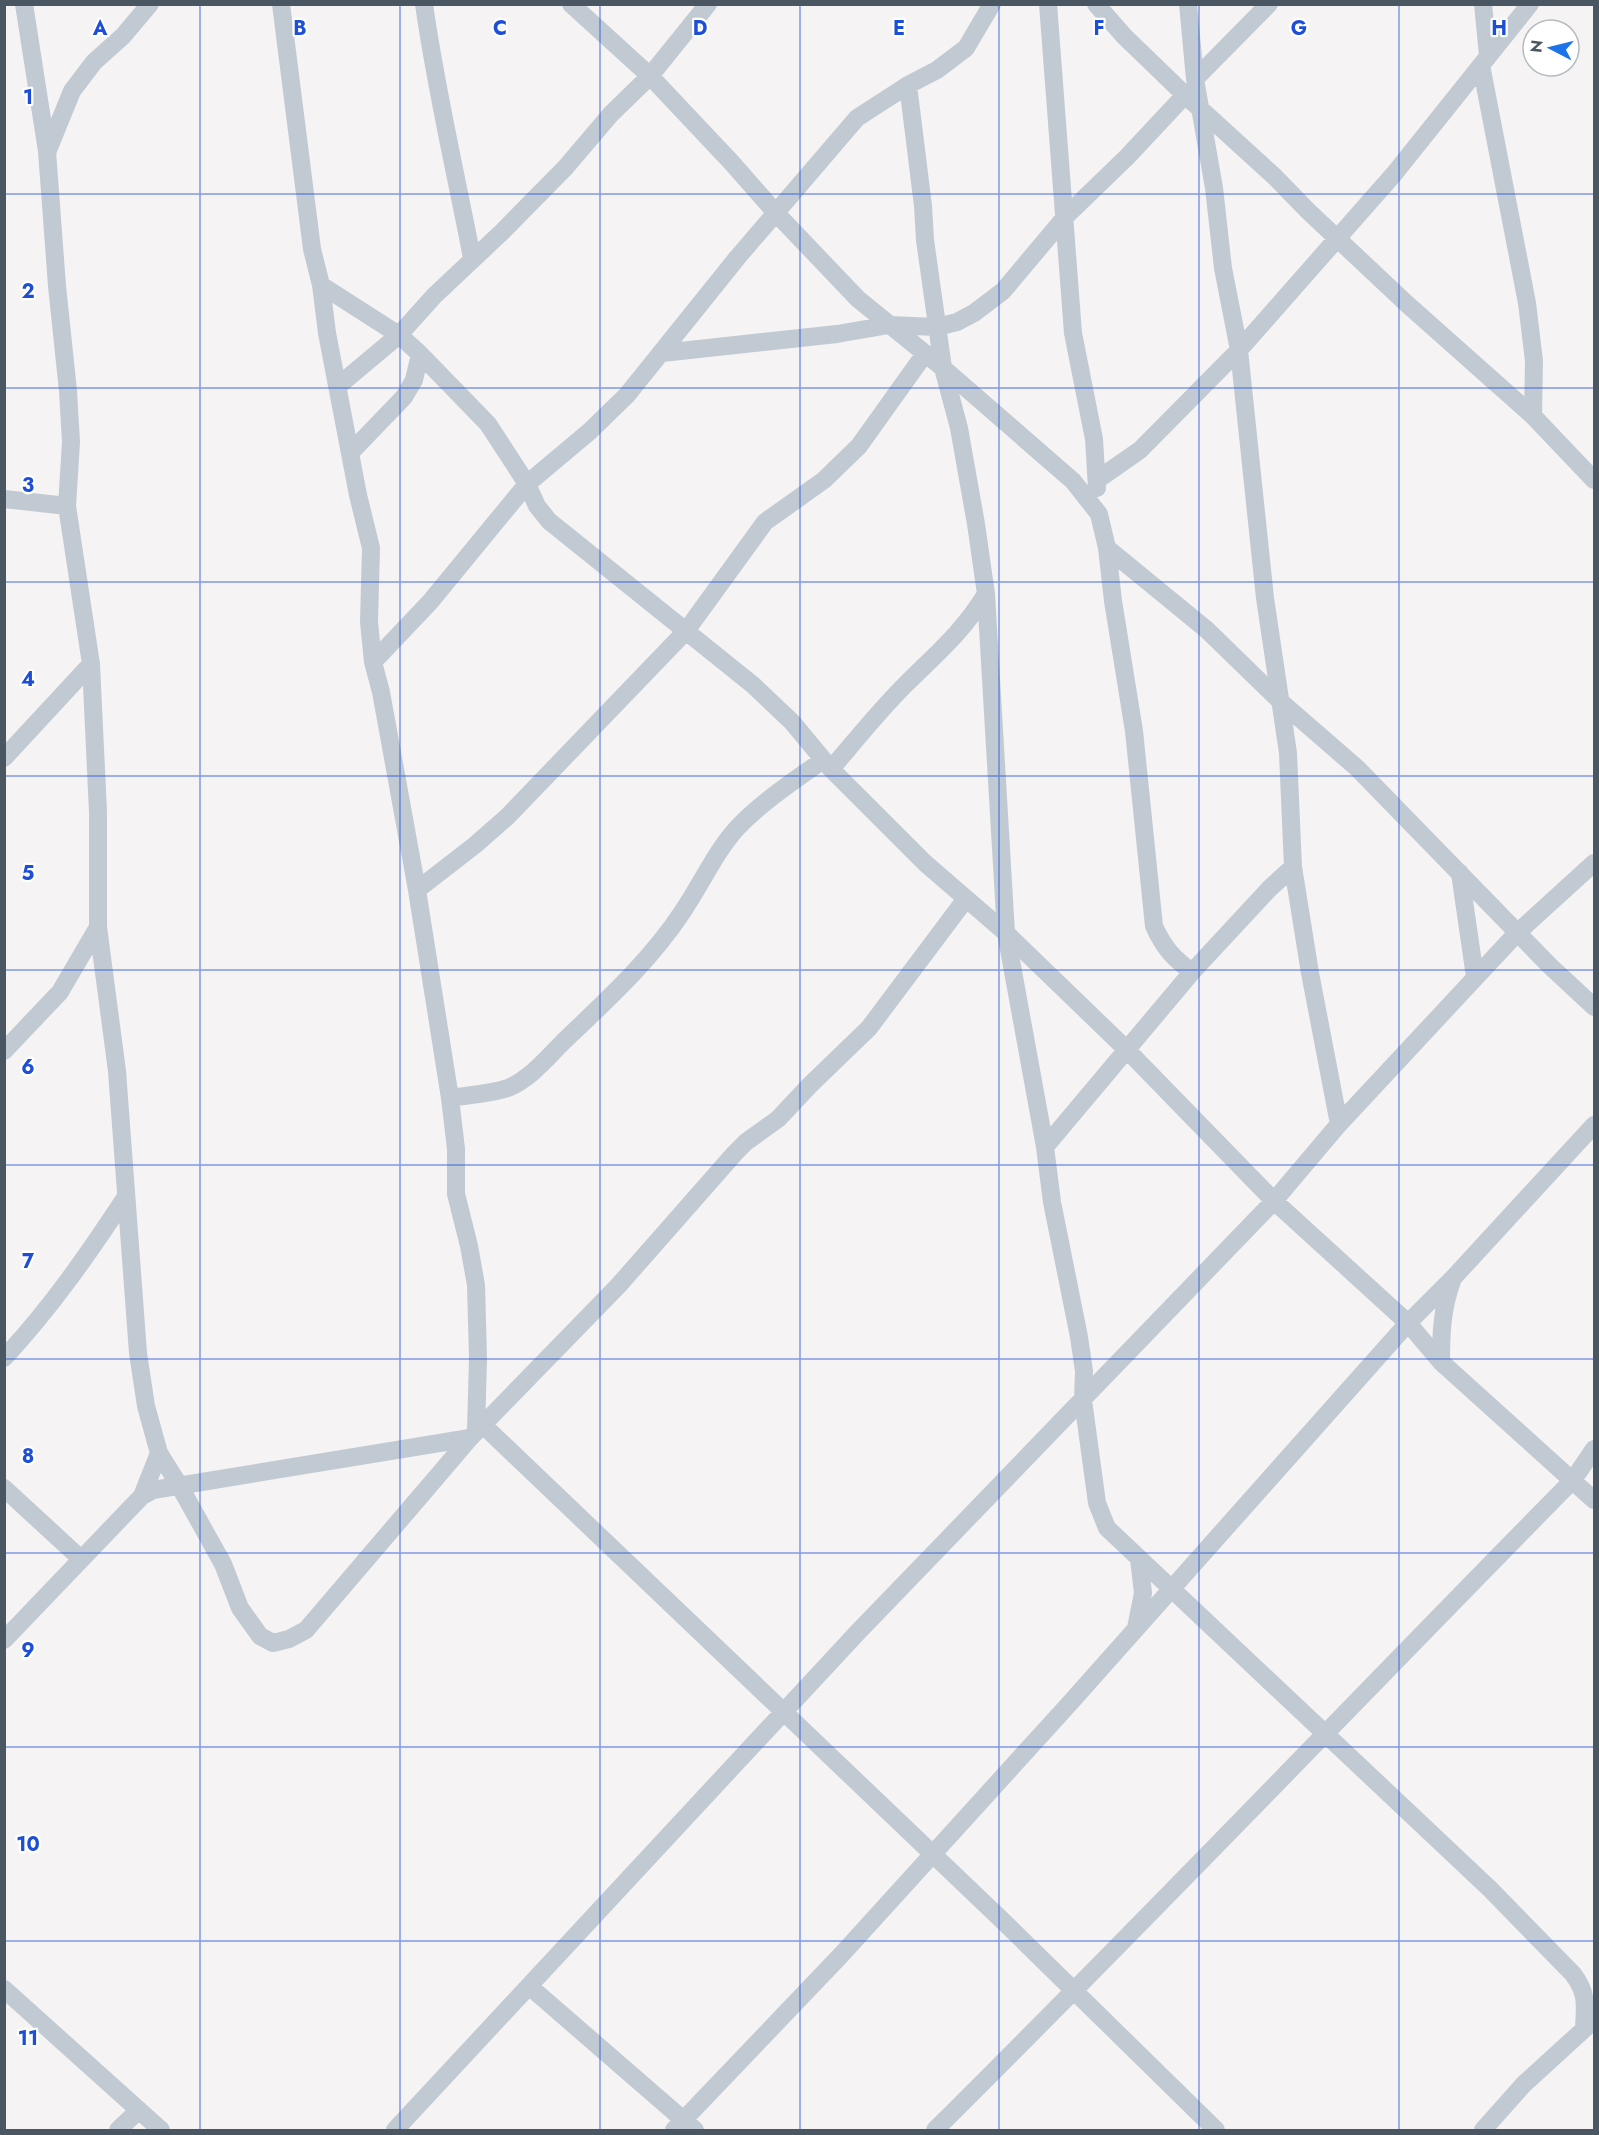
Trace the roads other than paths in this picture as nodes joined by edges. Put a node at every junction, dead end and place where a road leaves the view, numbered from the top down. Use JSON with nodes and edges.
{"nodes":[{"id":1,"x":24,"y":4,"type":"edge"},
{"id":2,"x":150,"y":4,"type":"edge"},
{"id":3,"x":281,"y":4,"type":"edge"},
{"id":4,"x":424,"y":4,"type":"edge"},
{"id":5,"x":571,"y":4,"type":"edge"},
{"id":6,"x":708,"y":4,"type":"edge"},
{"id":7,"x":992,"y":4,"type":"edge"},
{"id":8,"x":1048,"y":4,"type":"edge"},
{"id":9,"x":1096,"y":4,"type":"edge"},
{"id":10,"x":1188,"y":4,"type":"edge"},
{"id":11,"x":1269,"y":4,"type":"edge"},
{"id":12,"x":1483,"y":4,"type":"edge"},
{"id":13,"x":1530,"y":4,"type":"edge"},
{"id":14,"x":1484,"y":60,"type":"junction"},
{"id":15,"x":650,"y":76,"type":"junction"},
{"id":16,"x":1196,"y":79,"type":"junction"},
{"id":17,"x":908,"y":85,"type":"junction"},
{"id":18,"x":1185,"y":95,"type":"junction"},
{"id":19,"x":1202,"y":111,"type":"junction"},
{"id":20,"x":47,"y":151,"type":"junction"},
{"id":21,"x":775,"y":212,"type":"junction"},
{"id":22,"x":1066,"y":216,"type":"junction"},
{"id":23,"x":1337,"y":237,"type":"junction"},
{"id":24,"x":472,"y":258,"type":"junction"},
{"id":25,"x":321,"y":285,"type":"junction"},
{"id":26,"x":889,"y":325,"type":"junction"},
{"id":27,"x":937,"y":327,"type":"junction"},
{"id":28,"x":399,"y":335,"type":"junction"},
{"id":29,"x":1239,"y":350,"type":"junction"},
{"id":30,"x":662,"y":353,"type":"junction"},
{"id":31,"x":420,"y":354,"type":"junction"},
{"id":32,"x":924,"y":355,"type":"junction"},
{"id":33,"x":943,"y":368,"type":"junction"},
{"id":34,"x":338,"y":386,"type":"junction"},
{"id":35,"x":1533,"y":416,"type":"junction"},
{"id":36,"x":351,"y":452,"type":"junction"},
{"id":37,"x":1096,"y":480,"type":"junction"},
{"id":38,"x":1594,"y":480,"type":"edge"},
{"id":39,"x":527,"y":484,"type":"junction"},
{"id":40,"x":4,"y":499,"type":"edge"},
{"id":41,"x":67,"y":506,"type":"junction"},
{"id":42,"x":1099,"y":514,"type":"junction"},
{"id":43,"x":1107,"y":548,"type":"junction"},
{"id":44,"x":986,"y":594,"type":"junction"},
{"id":45,"x":686,"y":631,"type":"junction"},
{"id":46,"x":374,"y":662,"type":"junction"},
{"id":47,"x":91,"y":664,"type":"junction"},
{"id":48,"x":1281,"y":702,"type":"junction"},
{"id":49,"x":4,"y":758,"type":"edge"},
{"id":50,"x":827,"y":764,"type":"junction"},
{"id":51,"x":1594,"y":863,"type":"edge"},
{"id":52,"x":1293,"y":867,"type":"junction"},
{"id":53,"x":1460,"y":873,"type":"junction"},
{"id":54,"x":417,"y":890,"type":"junction"},
{"id":55,"x":965,"y":900,"type":"junction"},
{"id":56,"x":98,"y":927,"type":"junction"},
{"id":57,"x":1006,"y":933,"type":"junction"},
{"id":58,"x":1517,"y":933,"type":"junction"},
{"id":59,"x":1192,"y":972,"type":"junction"},
{"id":60,"x":1475,"y":977,"type":"junction"},
{"id":61,"x":1594,"y":1007,"type":"edge"},
{"id":62,"x":1126,"y":1049,"type":"junction"},
{"id":63,"x":4,"y":1051,"type":"edge"},
{"id":64,"x":450,"y":1098,"type":"junction"},
{"id":65,"x":1339,"y":1124,"type":"junction"},
{"id":66,"x":1594,"y":1125,"type":"edge"},
{"id":67,"x":1045,"y":1146,"type":"junction"},
{"id":68,"x":125,"y":1198,"type":"junction"},
{"id":69,"x":1274,"y":1201,"type":"junction"},
{"id":70,"x":1454,"y":1277,"type":"junction"},
{"id":71,"x":1408,"y":1323,"type":"junction"},
{"id":72,"x":4,"y":1358,"type":"edge"},
{"id":73,"x":1442,"y":1362,"type":"junction"},
{"id":74,"x":1083,"y":1400,"type":"junction"},
{"id":75,"x":476,"y":1431,"type":"junction"},
{"id":76,"x":1594,"y":1449,"type":"edge"},
{"id":77,"x":159,"y":1453,"type":"junction"},
{"id":78,"x":1573,"y":1480,"type":"junction"},
{"id":79,"x":180,"y":1485,"type":"junction"},
{"id":80,"x":4,"y":1488,"type":"edge"},
{"id":81,"x":142,"y":1496,"type":"junction"},
{"id":82,"x":1594,"y":1500,"type":"edge"},
{"id":83,"x":81,"y":1559,"type":"junction"},
{"id":84,"x":1139,"y":1559,"type":"junction"},
{"id":85,"x":1171,"y":1590,"type":"junction"},
{"id":86,"x":1135,"y":1630,"type":"junction"},
{"id":87,"x":4,"y":1640,"type":"edge"},
{"id":88,"x":783,"y":1713,"type":"junction"},
{"id":89,"x":1323,"y":1733,"type":"junction"},
{"id":90,"x":932,"y":1855,"type":"junction"},
{"id":91,"x":529,"y":1986,"type":"junction"},
{"id":92,"x":4,"y":1989,"type":"edge"},
{"id":93,"x":1074,"y":1992,"type":"junction"},
{"id":94,"x":1589,"y":2024,"type":"edge"},
{"id":95,"x":139,"y":2110,"type":"junction"},
{"id":96,"x":684,"y":2127,"type":"edge"},
{"id":97,"x":118,"y":2130,"type":"edge"},
{"id":98,"x":161,"y":2130,"type":"edge"},
{"id":99,"x":395,"y":2130,"type":"edge"},
{"id":100,"x":935,"y":2130,"type":"edge"},
{"id":101,"x":1216,"y":2130,"type":"edge"},
{"id":102,"x":1483,"y":2130,"type":"edge"}],
"edges":[{"from":1,"to":20,"type":"street"},
{"from":2,"to":20,"type":"street"},
{"from":3,"to":25,"type":"street"},
{"from":4,"to":24,"type":"street"},
{"from":5,"to":15,"type":"street"},
{"from":6,"to":15,"type":"street"},
{"from":7,"to":17,"type":"street"},
{"from":8,"to":22,"type":"street"},
{"from":9,"to":18,"type":"street"},
{"from":10,"to":16,"type":"street"},
{"from":11,"to":16,"type":"street"},
{"from":12,"to":14,"type":"street"},
{"from":13,"to":14,"type":"street"},
{"from":14,"to":23,"type":"street"},
{"from":14,"to":35,"type":"street"},
{"from":15,"to":21,"type":"street"},
{"from":15,"to":24,"type":"street"},
{"from":16,"to":19,"type":"street"},
{"from":17,"to":21,"type":"street"},
{"from":17,"to":27,"type":"street"},
{"from":18,"to":19,"type":"street"},
{"from":18,"to":22,"type":"street"},
{"from":19,"to":23,"type":"street"},
{"from":19,"to":29,"type":"street"},
{"from":20,"to":41,"type":"street"},
{"from":21,"to":26,"type":"street"},
{"from":21,"to":30,"type":"street"},
{"from":22,"to":27,"type":"street"},
{"from":22,"to":37,"type":"street"},
{"from":23,"to":29,"type":"street"},
{"from":23,"to":35,"type":"street"},
{"from":24,"to":28,"type":"street"},
{"from":25,"to":28,"type":"street"},
{"from":25,"to":34,"type":"street"},
{"from":26,"to":27,"type":"street"},
{"from":26,"to":30,"type":"street"},
{"from":26,"to":32,"type":"street"},
{"from":27,"to":33,"type":"street"},
{"from":28,"to":31,"type":"street"},
{"from":28,"to":34,"type":"street"},
{"from":29,"to":37,"type":"street"},
{"from":29,"to":48,"type":"street"},
{"from":30,"to":39,"type":"street"},
{"from":31,"to":36,"type":"street"},
{"from":31,"to":39,"type":"street"},
{"from":32,"to":33,"type":"street"},
{"from":32,"to":45,"type":"street"},
{"from":33,"to":42,"type":"street"},
{"from":33,"to":44,"type":"street"},
{"from":34,"to":36,"type":"street"},
{"from":35,"to":38,"type":"street"},
{"from":36,"to":46,"type":"street"},
{"from":37,"to":42,"type":"street"},
{"from":39,"to":45,"type":"street"},
{"from":39,"to":46,"type":"street"},
{"from":40,"to":41,"type":"street"},
{"from":41,"to":47,"type":"street"},
{"from":42,"to":43,"type":"street"},
{"from":43,"to":48,"type":"street"},
{"from":43,"to":59,"type":"street"},
{"from":44,"to":50,"type":"street"},
{"from":44,"to":57,"type":"street"},
{"from":45,"to":50,"type":"street"},
{"from":45,"to":54,"type":"street"},
{"from":46,"to":54,"type":"street"},
{"from":47,"to":49,"type":"street"},
{"from":47,"to":56,"type":"street"},
{"from":48,"to":52,"type":"street"},
{"from":48,"to":53,"type":"street"},
{"from":50,"to":55,"type":"street"},
{"from":50,"to":64,"type":"street"},
{"from":51,"to":58,"type":"street"},
{"from":52,"to":59,"type":"street"},
{"from":52,"to":65,"type":"street"},
{"from":53,"to":58,"type":"street"},
{"from":53,"to":60,"type":"street"},
{"from":54,"to":64,"type":"street"},
{"from":55,"to":57,"type":"street"},
{"from":55,"to":75,"type":"street"},
{"from":56,"to":63,"type":"street"},
{"from":56,"to":68,"type":"street"},
{"from":57,"to":62,"type":"street"},
{"from":57,"to":67,"type":"street"},
{"from":58,"to":60,"type":"street"},
{"from":58,"to":61,"type":"street"},
{"from":59,"to":62,"type":"street"},
{"from":60,"to":65,"type":"street"},
{"from":62,"to":67,"type":"street"},
{"from":62,"to":69,"type":"street"},
{"from":64,"to":75,"type":"street"},
{"from":65,"to":69,"type":"street"},
{"from":66,"to":70,"type":"street"},
{"from":67,"to":74,"type":"street"},
{"from":68,"to":72,"type":"street"},
{"from":68,"to":77,"type":"street"},
{"from":69,"to":71,"type":"street"},
{"from":69,"to":74,"type":"street"},
{"from":70,"to":71,"type":"street"},
{"from":70,"to":73,"type":"street"},
{"from":71,"to":73,"type":"street"},
{"from":71,"to":85,"type":"street"},
{"from":73,"to":78,"type":"street"},
{"from":74,"to":84,"type":"street"},
{"from":74,"to":88,"type":"street"},
{"from":75,"to":79,"type":"street"},
{"from":75,"to":79,"type":"street"},
{"from":75,"to":88,"type":"street"},
{"from":76,"to":78,"type":"street"},
{"from":77,"to":79,"type":"street"},
{"from":77,"to":81,"type":"street"},
{"from":78,"to":82,"type":"street"},
{"from":78,"to":89,"type":"street"},
{"from":79,"to":81,"type":"street"},
{"from":80,"to":83,"type":"street"},
{"from":81,"to":83,"type":"street"},
{"from":83,"to":87,"type":"street"},
{"from":84,"to":85,"type":"street"},
{"from":84,"to":86,"type":"street"},
{"from":85,"to":86,"type":"street"},
{"from":85,"to":89,"type":"street"},
{"from":86,"to":90,"type":"street"},
{"from":88,"to":90,"type":"street"},
{"from":88,"to":91,"type":"street"},
{"from":89,"to":93,"type":"street"},
{"from":89,"to":94,"type":"street"},
{"from":90,"to":93,"type":"street"},
{"from":90,"to":96,"type":"street"},
{"from":91,"to":96,"type":"street"},
{"from":91,"to":99,"type":"street"},
{"from":92,"to":95,"type":"street"},
{"from":93,"to":100,"type":"street"},
{"from":93,"to":101,"type":"street"},
{"from":94,"to":102,"type":"street"},
{"from":95,"to":97,"type":"street"},
{"from":95,"to":98,"type":"street"}]}
